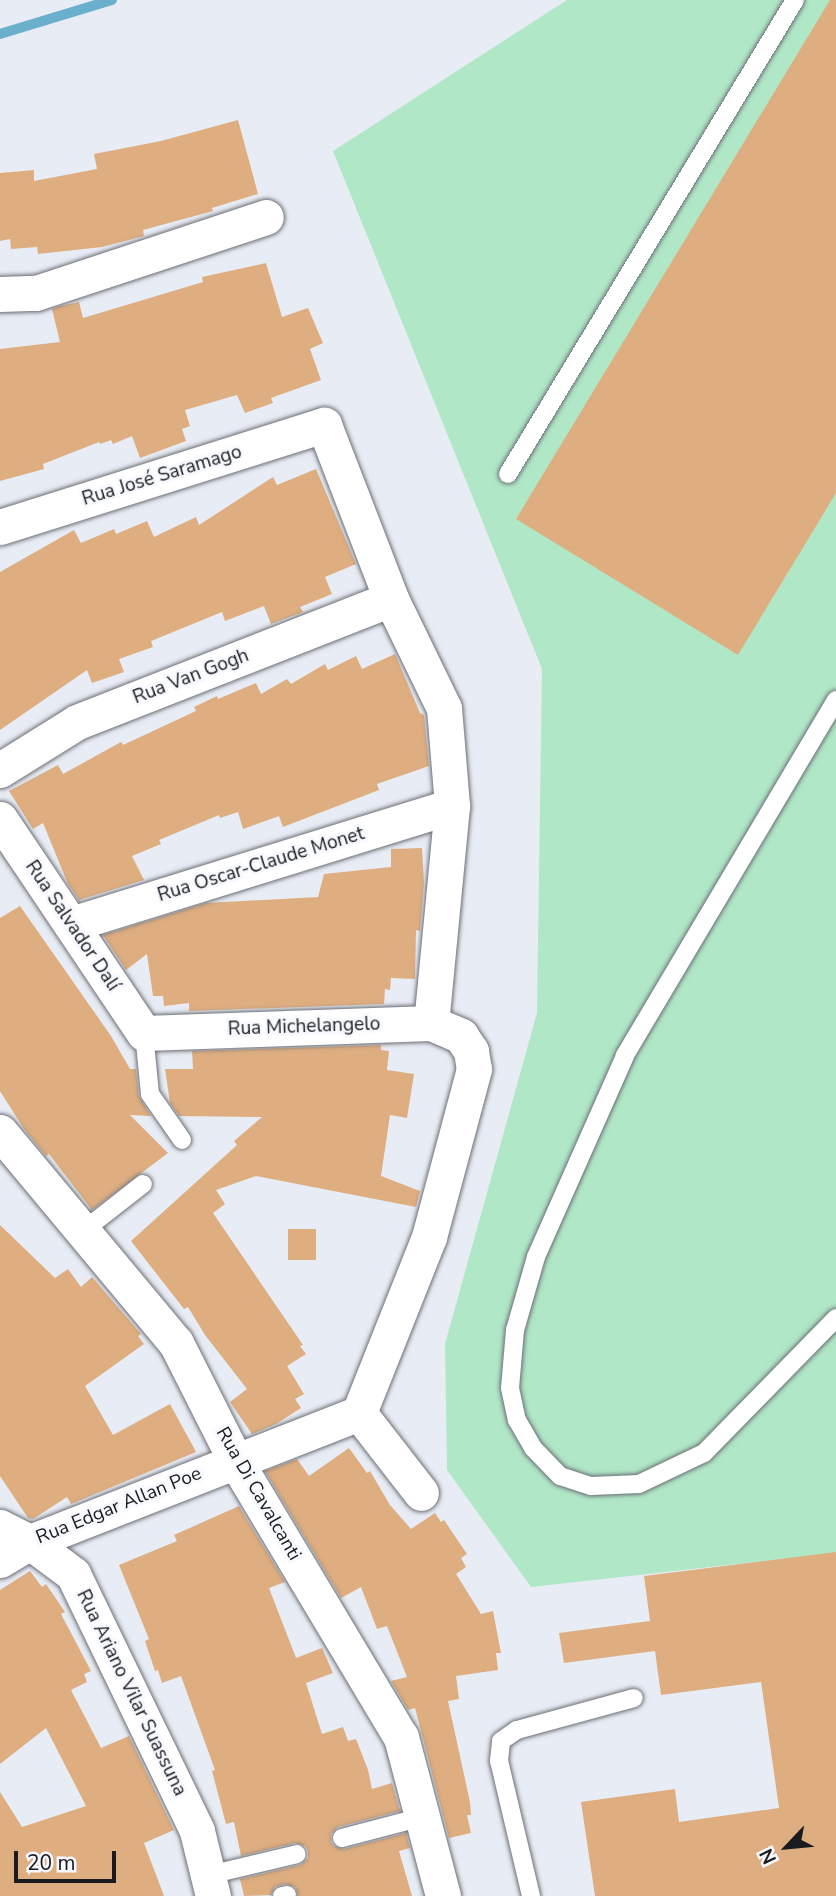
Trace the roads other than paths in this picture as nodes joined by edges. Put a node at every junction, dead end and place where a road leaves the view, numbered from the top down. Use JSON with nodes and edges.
{"nodes":[{"id":1,"x":795,"y":0,"type":"edge"},
{"id":2,"x":266,"y":218,"type":"dead end"},
{"id":3,"x":0,"y":294,"type":"edge"},
{"id":4,"x":508,"y":474,"type":"dead end"},
{"id":5,"x":0,"y":527,"type":"edge"},
{"id":6,"x":391,"y":599,"type":"junction"},
{"id":7,"x":836,"y":700,"type":"edge"},
{"id":8,"x":0,"y":770,"type":"edge"},
{"id":9,"x":452,"y":806,"type":"junction"},
{"id":10,"x":0,"y":819,"type":"edge"},
{"id":11,"x":71,"y":924,"type":"junction"},
{"id":12,"x":446,"y":1030,"type":"junction"},
{"id":13,"x":144,"y":1033,"type":"junction"},
{"id":14,"x":0,"y":1132,"type":"edge"},
{"id":15,"x":181,"y":1140,"type":"dead end"},
{"id":16,"x":144,"y":1184,"type":"dead end"},
{"id":17,"x":83,"y":1231,"type":"junction"},
{"id":18,"x":836,"y":1318,"type":"edge"},
{"id":19,"x":359,"y":1413,"type":"junction"},
{"id":20,"x":235,"y":1460,"type":"junction"},
{"id":21,"x":421,"y":1493,"type":"dead end"},
{"id":22,"x":15,"y":1534,"type":"edge"},
{"id":23,"x":0,"y":1560,"type":"edge"},
{"id":24,"x":634,"y":1698,"type":"dead end"},
{"id":25,"x":422,"y":1817,"type":"junction"},
{"id":26,"x":342,"y":1838,"type":"dead end"},
{"id":27,"x":297,"y":1854,"type":"dead end"},
{"id":28,"x":211,"y":1886,"type":"edge"},
{"id":29,"x":443,"y":1896,"type":"edge"},
{"id":30,"x":531,"y":1896,"type":"edge"}],
"edges":[{"from":1,"to":4,"type":"lane"},
{"from":2,"to":3,"type":"street"},
{"from":5,"to":6,"type":"street","name":"Rua José Saramago"},
{"from":6,"to":8,"type":"street","name":"Rua Van Gogh"},
{"from":6,"to":9,"type":"street"},
{"from":7,"to":18,"type":"lane"},
{"from":9,"to":11,"type":"street","name":"Rua Oscar-Claude Monet"},
{"from":9,"to":12,"type":"street"},
{"from":10,"to":11,"type":"street","name":"Rua Salvador Dalí"},
{"from":11,"to":13,"type":"street","name":"Rua Salvador Dalí"},
{"from":12,"to":13,"type":"street","name":"Rua Michelangelo"},
{"from":12,"to":19,"type":"street"},
{"from":13,"to":15,"type":"lane"},
{"from":14,"to":17,"type":"street","name":"Rua Di Cavalcanti"},
{"from":16,"to":17,"type":"lane"},
{"from":17,"to":20,"type":"street","name":"Rua Di Cavalcanti"},
{"from":19,"to":20,"type":"street","name":"Rua Edgar Allan Poe"},
{"from":19,"to":21,"type":"street"},
{"from":20,"to":22,"type":"street","name":"Rua Edgar Allan Poe"},
{"from":20,"to":25,"type":"street","name":"Rua Di Cavalcanti"},
{"from":22,"to":23,"type":"street","name":"Rua Edgar Allan Poe"},
{"from":22,"to":28,"type":"street","name":"Rua Ariano Vilar Suassuna"},
{"from":24,"to":30,"type":"lane"},
{"from":25,"to":26,"type":"lane"},
{"from":25,"to":29,"type":"street","name":"Rua Di Cavalcanti"},
{"from":27,"to":28,"type":"lane"}]}
